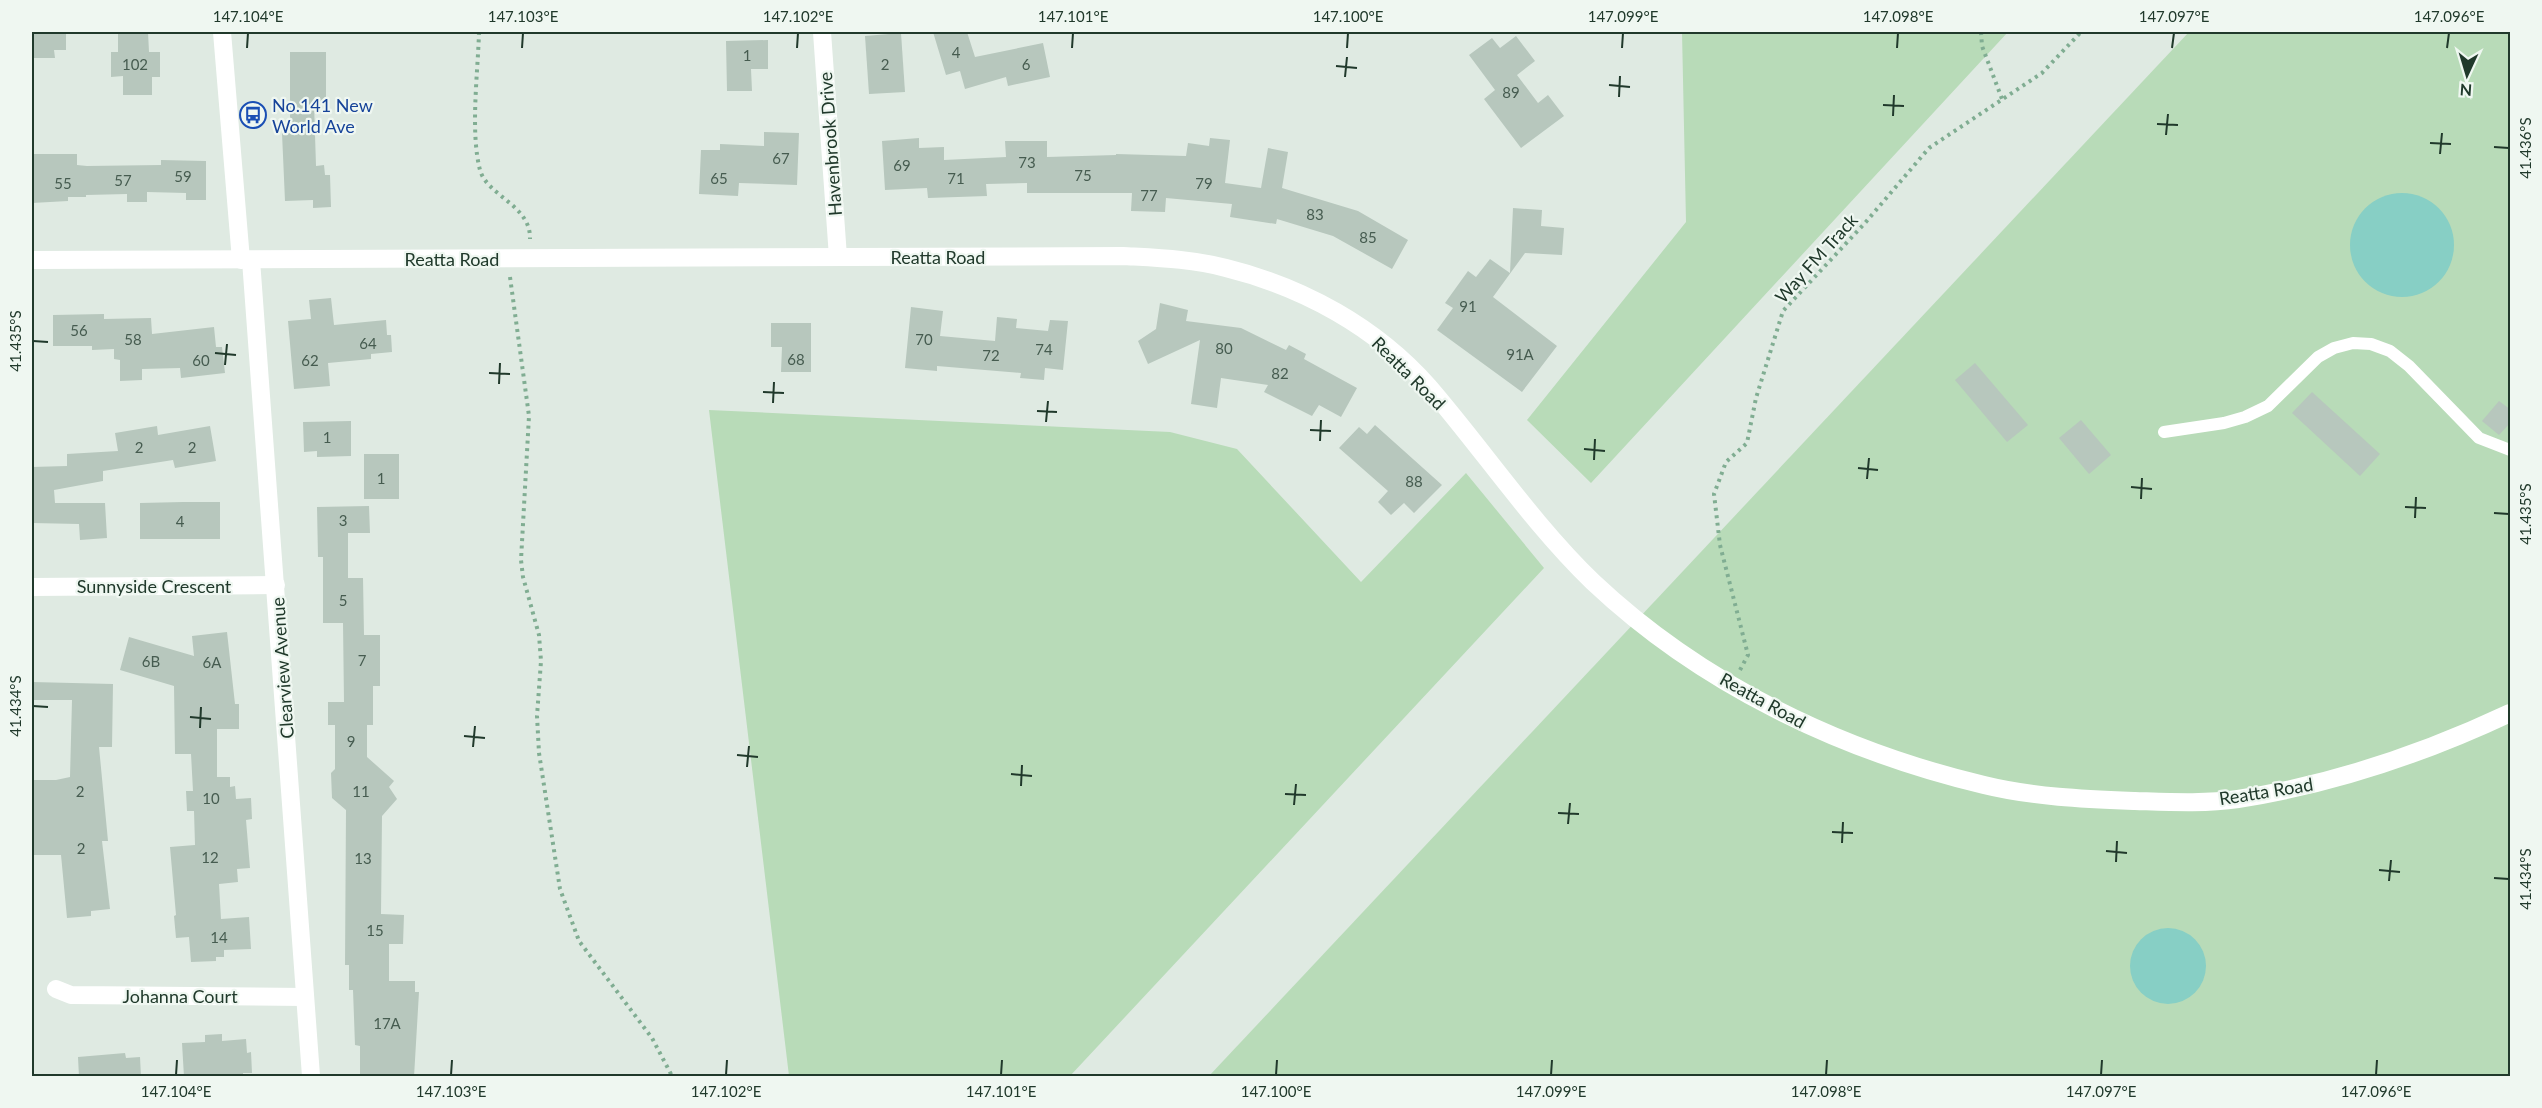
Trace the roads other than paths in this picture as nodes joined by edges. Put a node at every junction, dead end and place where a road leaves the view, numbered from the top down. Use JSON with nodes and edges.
{"nodes":[{"id":1,"x":222,"y":32,"type":"edge"},
{"id":2,"x":822,"y":32,"type":"edge"},
{"id":3,"x":838,"y":257,"type":"junction"},
{"id":4,"x":32,"y":260,"type":"edge"},
{"id":5,"x":246,"y":260,"type":"junction"},
{"id":6,"x":2164,"y":432,"type":"dead end"},
{"id":7,"x":2511,"y":450,"type":"edge"},
{"id":8,"x":276,"y":585,"type":"junction"},
{"id":9,"x":32,"y":586,"type":"edge"},
{"id":10,"x":2511,"y":713,"type":"edge"},
{"id":11,"x":56,"y":989,"type":"dead end"},
{"id":12,"x":305,"y":997,"type":"junction"},
{"id":13,"x":311,"y":1077,"type":"edge"}],
"edges":[{"from":1,"to":5,"type":"street","name":"Clearview Avenue"},
{"from":2,"to":3,"type":"street","name":"Havenbrook Drive"},
{"from":3,"to":5,"type":"street","name":"Reatta Road"},
{"from":3,"to":10,"type":"street","name":"Reatta Road"},
{"from":4,"to":5,"type":"street","name":"Reatta Road"},
{"from":5,"to":8,"type":"street","name":"Clearview Avenue"},
{"from":6,"to":7,"type":"lane"},
{"from":8,"to":9,"type":"street","name":"Sunnyside Crescent"},
{"from":8,"to":12,"type":"street","name":"Clearview Avenue"},
{"from":11,"to":12,"type":"street","name":"Johanna Court"},
{"from":12,"to":13,"type":"street","name":"Clearview Avenue"}]}
